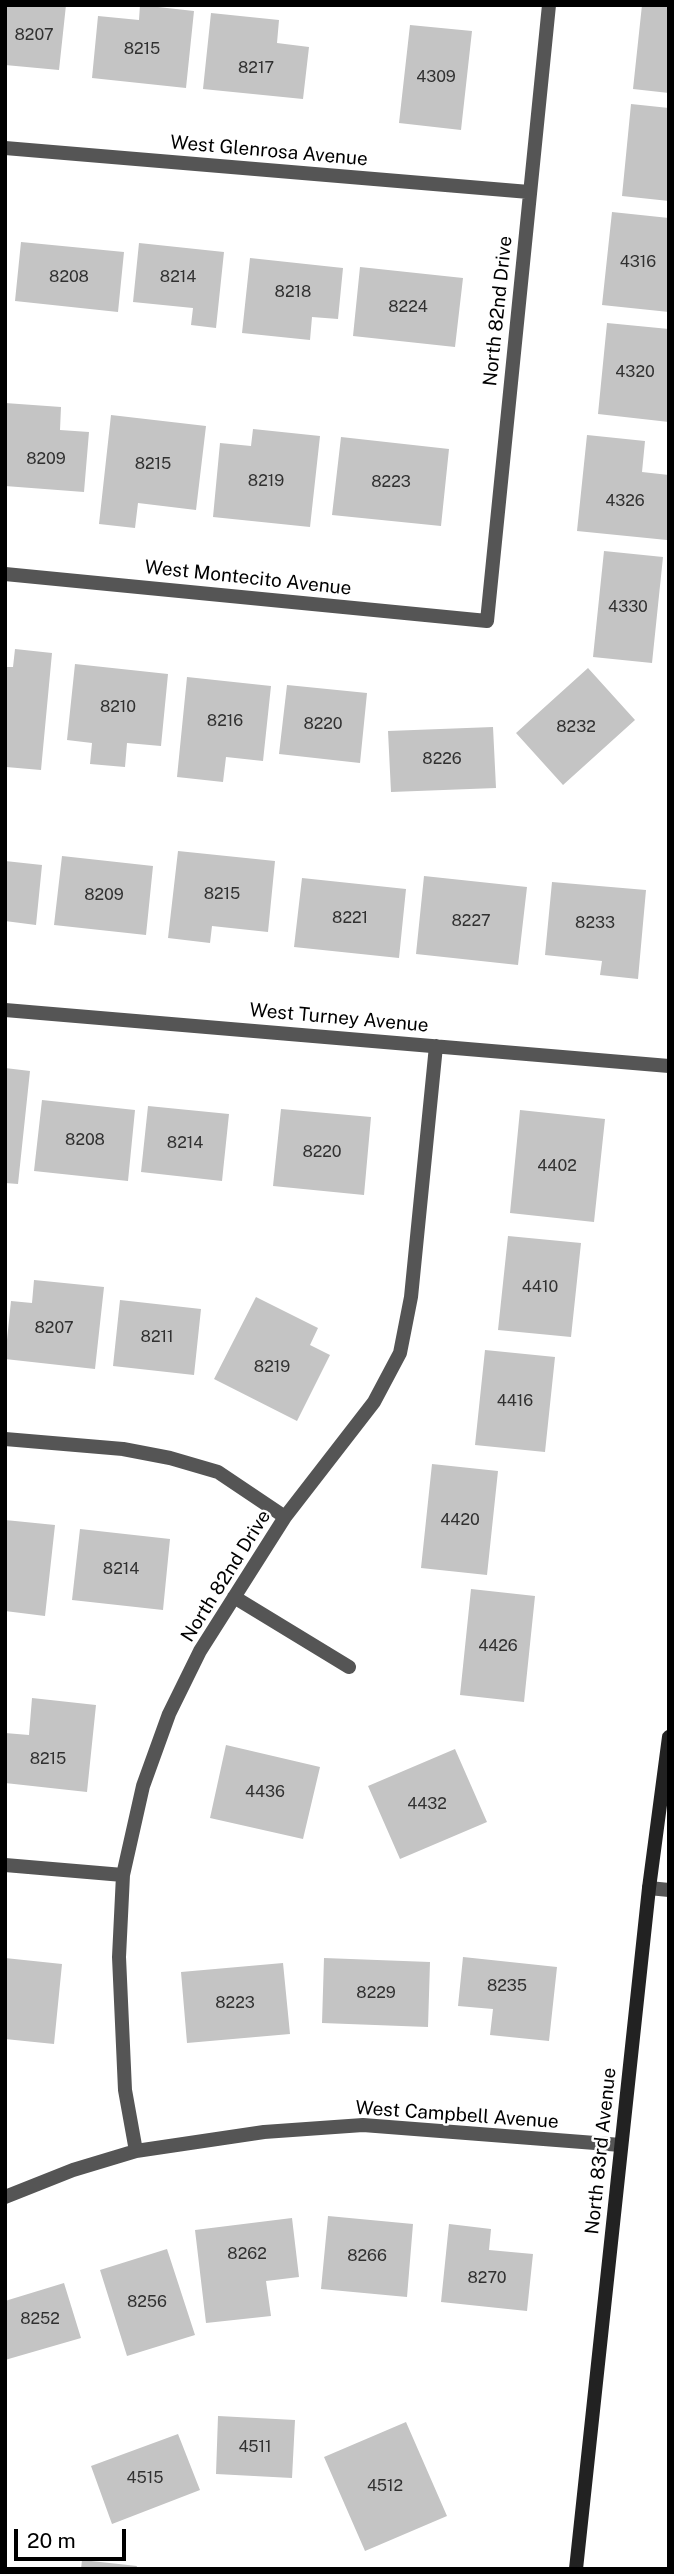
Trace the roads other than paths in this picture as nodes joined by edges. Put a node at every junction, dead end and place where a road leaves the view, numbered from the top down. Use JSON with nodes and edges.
{"nodes":[{"id":1,"x":549,"y":5,"type":"edge"},
{"id":2,"x":5,"y":148,"type":"edge"},
{"id":3,"x":529,"y":192,"type":"junction"},
{"id":4,"x":5,"y":574,"type":"edge"},
{"id":5,"x":487,"y":621,"type":"joint"},
{"id":6,"x":5,"y":1010,"type":"edge"},
{"id":7,"x":436,"y":1046,"type":"junction"},
{"id":8,"x":669,"y":1066,"type":"edge"},
{"id":9,"x":5,"y":1439,"type":"edge"},
{"id":10,"x":285,"y":1517,"type":"junction"},
{"id":11,"x":234,"y":1597,"type":"junction"},
{"id":12,"x":349,"y":1667,"type":"dead end"},
{"id":13,"x":669,"y":1737,"type":"edge"},
{"id":14,"x":5,"y":1865,"type":"edge"},
{"id":15,"x":123,"y":1875,"type":"junction"},
{"id":16,"x":649,"y":1888,"type":"junction"},
{"id":17,"x":669,"y":1890,"type":"edge"},
{"id":18,"x":621,"y":2146,"type":"junction"},
{"id":19,"x":136,"y":2151,"type":"junction"},
{"id":20,"x":5,"y":2197,"type":"edge"},
{"id":21,"x":576,"y":2569,"type":"edge"}],
"edges":[{"from":1,"to":3,"type":"street","name":"North 82nd Drive"},
{"from":2,"to":3,"type":"street","name":"West Glenrosa Avenue"},
{"from":3,"to":5,"type":"street","name":"North 82nd Drive"},
{"from":4,"to":5,"type":"street","name":"West Montecito Avenue"},
{"from":6,"to":7,"type":"street","name":"West Turney Avenue"},
{"from":7,"to":8,"type":"street","name":"West Turney Avenue"},
{"from":7,"to":10,"type":"street","name":"North 82nd Drive"},
{"from":9,"to":10,"type":"street"},
{"from":10,"to":11,"type":"street","name":"North 82nd Drive"},
{"from":11,"to":12,"type":"street"},
{"from":11,"to":15,"type":"street","name":"North 82nd Drive"},
{"from":13,"to":16,"type":"main road","name":"North 83rd Avenue"},
{"from":14,"to":15,"type":"street"},
{"from":15,"to":19,"type":"street","name":"North 82nd Drive"},
{"from":16,"to":17,"type":"street"},
{"from":16,"to":18,"type":"main road","name":"North 83rd Avenue"},
{"from":18,"to":19,"type":"street","name":"West Campbell Avenue"},
{"from":18,"to":21,"type":"main road","name":"North 83rd Avenue"},
{"from":19,"to":20,"type":"street","name":"West Campbell Avenue"}]}
